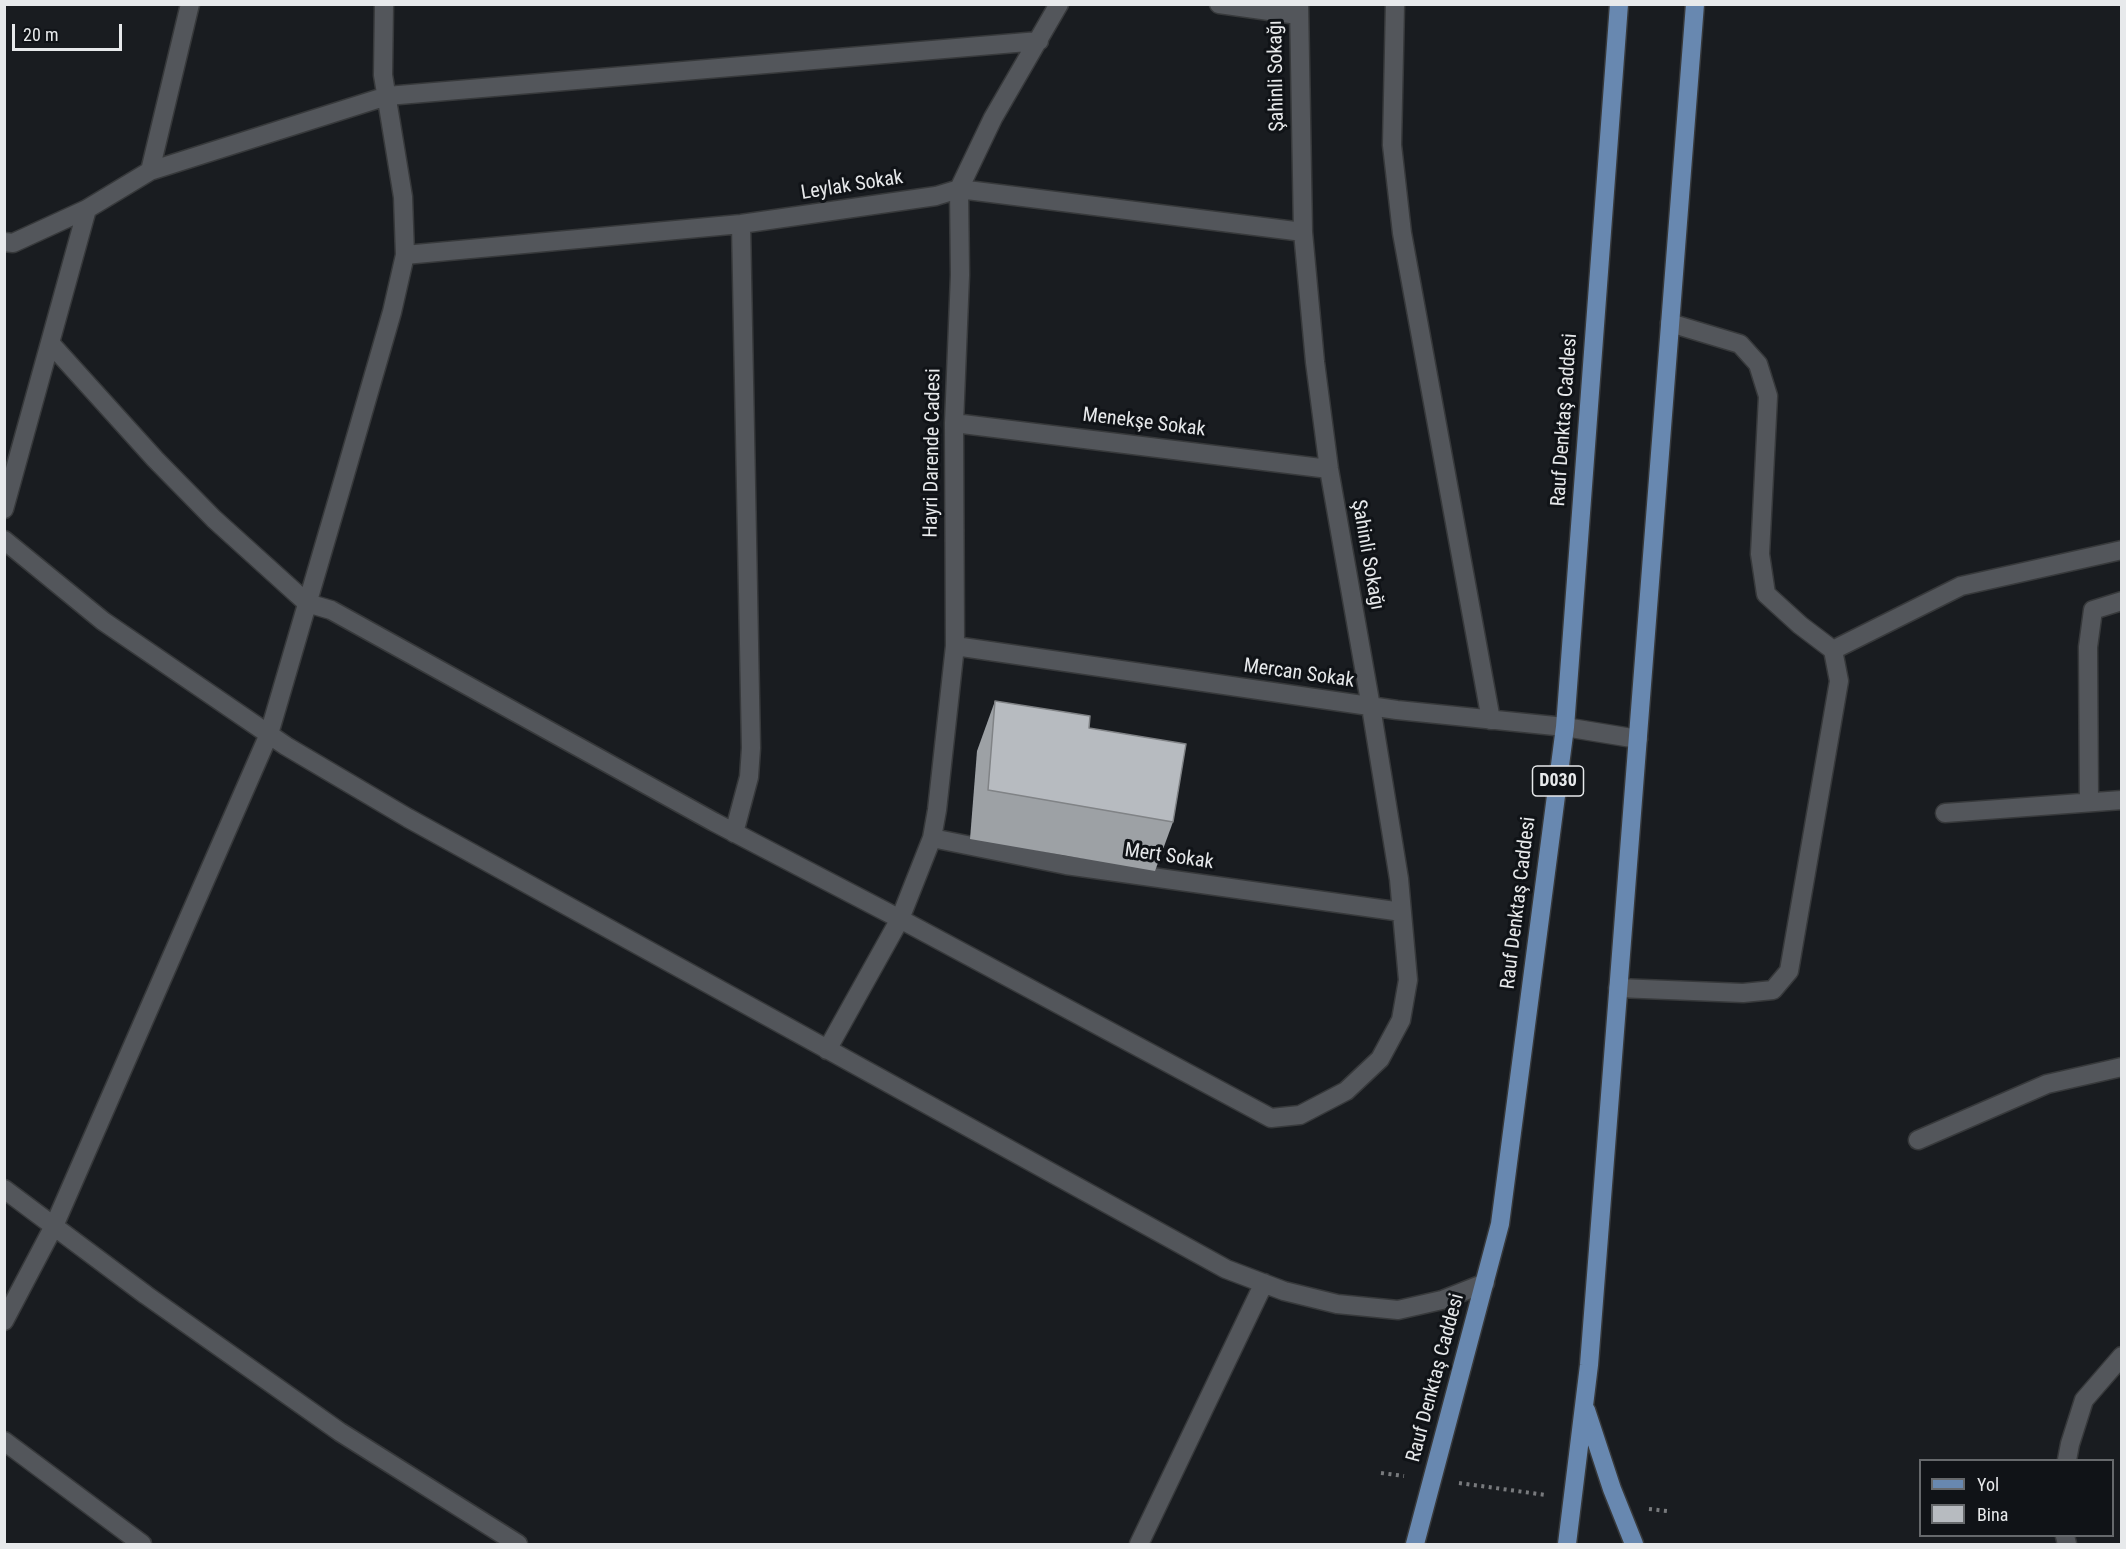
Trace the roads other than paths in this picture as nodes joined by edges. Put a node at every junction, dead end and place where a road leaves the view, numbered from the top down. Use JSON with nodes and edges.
{"nodes":[{"id":1,"x":190,"y":4,"type":"edge"},
{"id":2,"x":384,"y":4,"type":"edge"},
{"id":3,"x":1059,"y":4,"type":"edge"},
{"id":4,"x":1219,"y":4,"type":"edge"},
{"id":5,"x":1395,"y":4,"type":"edge"},
{"id":6,"x":1619,"y":4,"type":"edge"},
{"id":7,"x":1695,"y":4,"type":"edge"},
{"id":8,"x":1298,"y":10,"type":"edge"},
{"id":9,"x":1039,"y":40,"type":"junction"},
{"id":10,"x":387,"y":96,"type":"junction"},
{"id":11,"x":150,"y":171,"type":"junction"},
{"id":12,"x":959,"y":189,"type":"junction"},
{"id":13,"x":87,"y":209,"type":"junction"},
{"id":14,"x":741,"y":224,"type":"junction"},
{"id":15,"x":1303,"y":232,"type":"junction"},
{"id":16,"x":4,"y":242,"type":"edge"},
{"id":17,"x":405,"y":255,"type":"junction"},
{"id":18,"x":1670,"y":323,"type":"junction"},
{"id":19,"x":51,"y":344,"type":"junction"},
{"id":20,"x":954,"y":423,"type":"junction"},
{"id":21,"x":1329,"y":469,"type":"junction"},
{"id":22,"x":4,"y":509,"type":"edge"},
{"id":23,"x":4,"y":540,"type":"edge"},
{"id":24,"x":2121,"y":550,"type":"edge"},
{"id":25,"x":2121,"y":601,"type":"edge"},
{"id":26,"x":308,"y":603,"type":"junction"},
{"id":27,"x":955,"y":646,"type":"junction"},
{"id":28,"x":1833,"y":650,"type":"junction"},
{"id":29,"x":1371,"y":707,"type":"junction"},
{"id":30,"x":1491,"y":720,"type":"junction"},
{"id":31,"x":1565,"y":727,"type":"junction"},
{"id":32,"x":270,"y":734,"type":"junction"},
{"id":33,"x":1638,"y":739,"type":"junction"},
{"id":34,"x":2121,"y":800,"type":"edge"},
{"id":35,"x":2088,"y":802,"type":"junction"},
{"id":36,"x":1945,"y":813,"type":"dead end"},
{"id":37,"x":734,"y":833,"type":"junction"},
{"id":38,"x":932,"y":838,"type":"junction"},
{"id":39,"x":1402,"y":912,"type":"junction"},
{"id":40,"x":900,"y":919,"type":"junction"},
{"id":41,"x":1618,"y":988,"type":"junction"},
{"id":42,"x":827,"y":1050,"type":"junction"},
{"id":43,"x":2121,"y":1067,"type":"edge"},
{"id":44,"x":1918,"y":1140,"type":"dead end"},
{"id":45,"x":4,"y":1189,"type":"edge"},
{"id":46,"x":54,"y":1226,"type":"junction"},
{"id":47,"x":1264,"y":1283,"type":"junction"},
{"id":48,"x":1485,"y":1283,"type":"junction"},
{"id":49,"x":4,"y":1321,"type":"edge"},
{"id":50,"x":2121,"y":1356,"type":"edge"},
{"id":51,"x":1584,"y":1406,"type":"junction"},
{"id":52,"x":4,"y":1441,"type":"edge"},
{"id":53,"x":2067,"y":1459,"type":"edge"},
{"id":54,"x":142,"y":1545,"type":"edge"},
{"id":55,"x":518,"y":1545,"type":"edge"},
{"id":56,"x":1139,"y":1545,"type":"edge"},
{"id":57,"x":1415,"y":1545,"type":"edge"},
{"id":58,"x":1567,"y":1545,"type":"edge"},
{"id":59,"x":1634,"y":1545,"type":"edge"}],
"edges":[{"from":1,"to":11,"type":"street"},
{"from":2,"to":10,"type":"street"},
{"from":3,"to":9,"type":"street","name":"Hayri Darende Cadesi"},
{"from":4,"to":8,"type":"street"},
{"from":5,"to":30,"type":"street"},
{"from":6,"to":31,"type":"main road","name":"Rauf Denktaş Caddesi","number":"D030"},
{"from":7,"to":18,"type":"main road"},
{"from":8,"to":15,"type":"street","name":"Şahinli Sokağı"},
{"from":9,"to":10,"type":"street"},
{"from":9,"to":12,"type":"street","name":"Hayri Darende Cadesi"},
{"from":10,"to":11,"type":"street"},
{"from":10,"to":17,"type":"street"},
{"from":11,"to":13,"type":"street"},
{"from":12,"to":14,"type":"street","name":"Leylak Sokak"},
{"from":12,"to":15,"type":"street","name":"Leylak Sokak"},
{"from":12,"to":20,"type":"street","name":"Hayri Darende Cadesi"},
{"from":13,"to":16,"type":"street"},
{"from":13,"to":19,"type":"street"},
{"from":14,"to":17,"type":"street","name":"Leylak Sokak"},
{"from":14,"to":37,"type":"street"},
{"from":15,"to":21,"type":"street","name":"Şahinli Sokağı"},
{"from":17,"to":26,"type":"street"},
{"from":18,"to":28,"type":"street"},
{"from":18,"to":33,"type":"main road"},
{"from":19,"to":22,"type":"street"},
{"from":19,"to":26,"type":"street"},
{"from":20,"to":21,"type":"street","name":"Menekşe Sokak"},
{"from":20,"to":27,"type":"street","name":"Hayri Darende Cadesi"},
{"from":21,"to":29,"type":"street","name":"Şahinli Sokağı"},
{"from":23,"to":32,"type":"street"},
{"from":24,"to":28,"type":"street"},
{"from":25,"to":35,"type":"street"},
{"from":26,"to":32,"type":"street"},
{"from":26,"to":37,"type":"street","name":"Şahinli Sokağı"},
{"from":27,"to":29,"type":"street","name":"Mercan Sokak"},
{"from":27,"to":38,"type":"street","name":"Hayri Darende Cadesi"},
{"from":28,"to":41,"type":"street"},
{"from":29,"to":30,"type":"street","name":"Mercan Sokak"},
{"from":29,"to":39,"type":"street","name":"Şahinli Sokağı"},
{"from":30,"to":31,"type":"street","name":"Mercan Sokak"},
{"from":31,"to":33,"type":"street","name":"Mercan Sokak"},
{"from":31,"to":48,"type":"main road","name":"Rauf Denktaş Caddesi","number":"D030"},
{"from":32,"to":42,"type":"street"},
{"from":32,"to":46,"type":"street"},
{"from":33,"to":41,"type":"main road"},
{"from":34,"to":35,"type":"street"},
{"from":35,"to":36,"type":"street"},
{"from":37,"to":40,"type":"street","name":"Şahinli Sokağı"},
{"from":38,"to":39,"type":"street","name":"Mert Sokak"},
{"from":38,"to":40,"type":"street","name":"Hayri Darende Cadesi"},
{"from":39,"to":40,"type":"street","name":"Şahinli Sokağı"},
{"from":40,"to":42,"type":"street","name":"Hayri Darende Cadesi"},
{"from":41,"to":51,"type":"main road"},
{"from":42,"to":47,"type":"street"},
{"from":43,"to":44,"type":"street"},
{"from":45,"to":46,"type":"street"},
{"from":46,"to":49,"type":"street"},
{"from":46,"to":55,"type":"street"},
{"from":47,"to":48,"type":"street"},
{"from":47,"to":56,"type":"street"},
{"from":48,"to":57,"type":"main road","name":"Rauf Denktaş Caddesi","number":"D030"},
{"from":50,"to":53,"type":"street"},
{"from":51,"to":58,"type":"main road"},
{"from":51,"to":59,"type":"main road"},
{"from":52,"to":54,"type":"street"}]}
